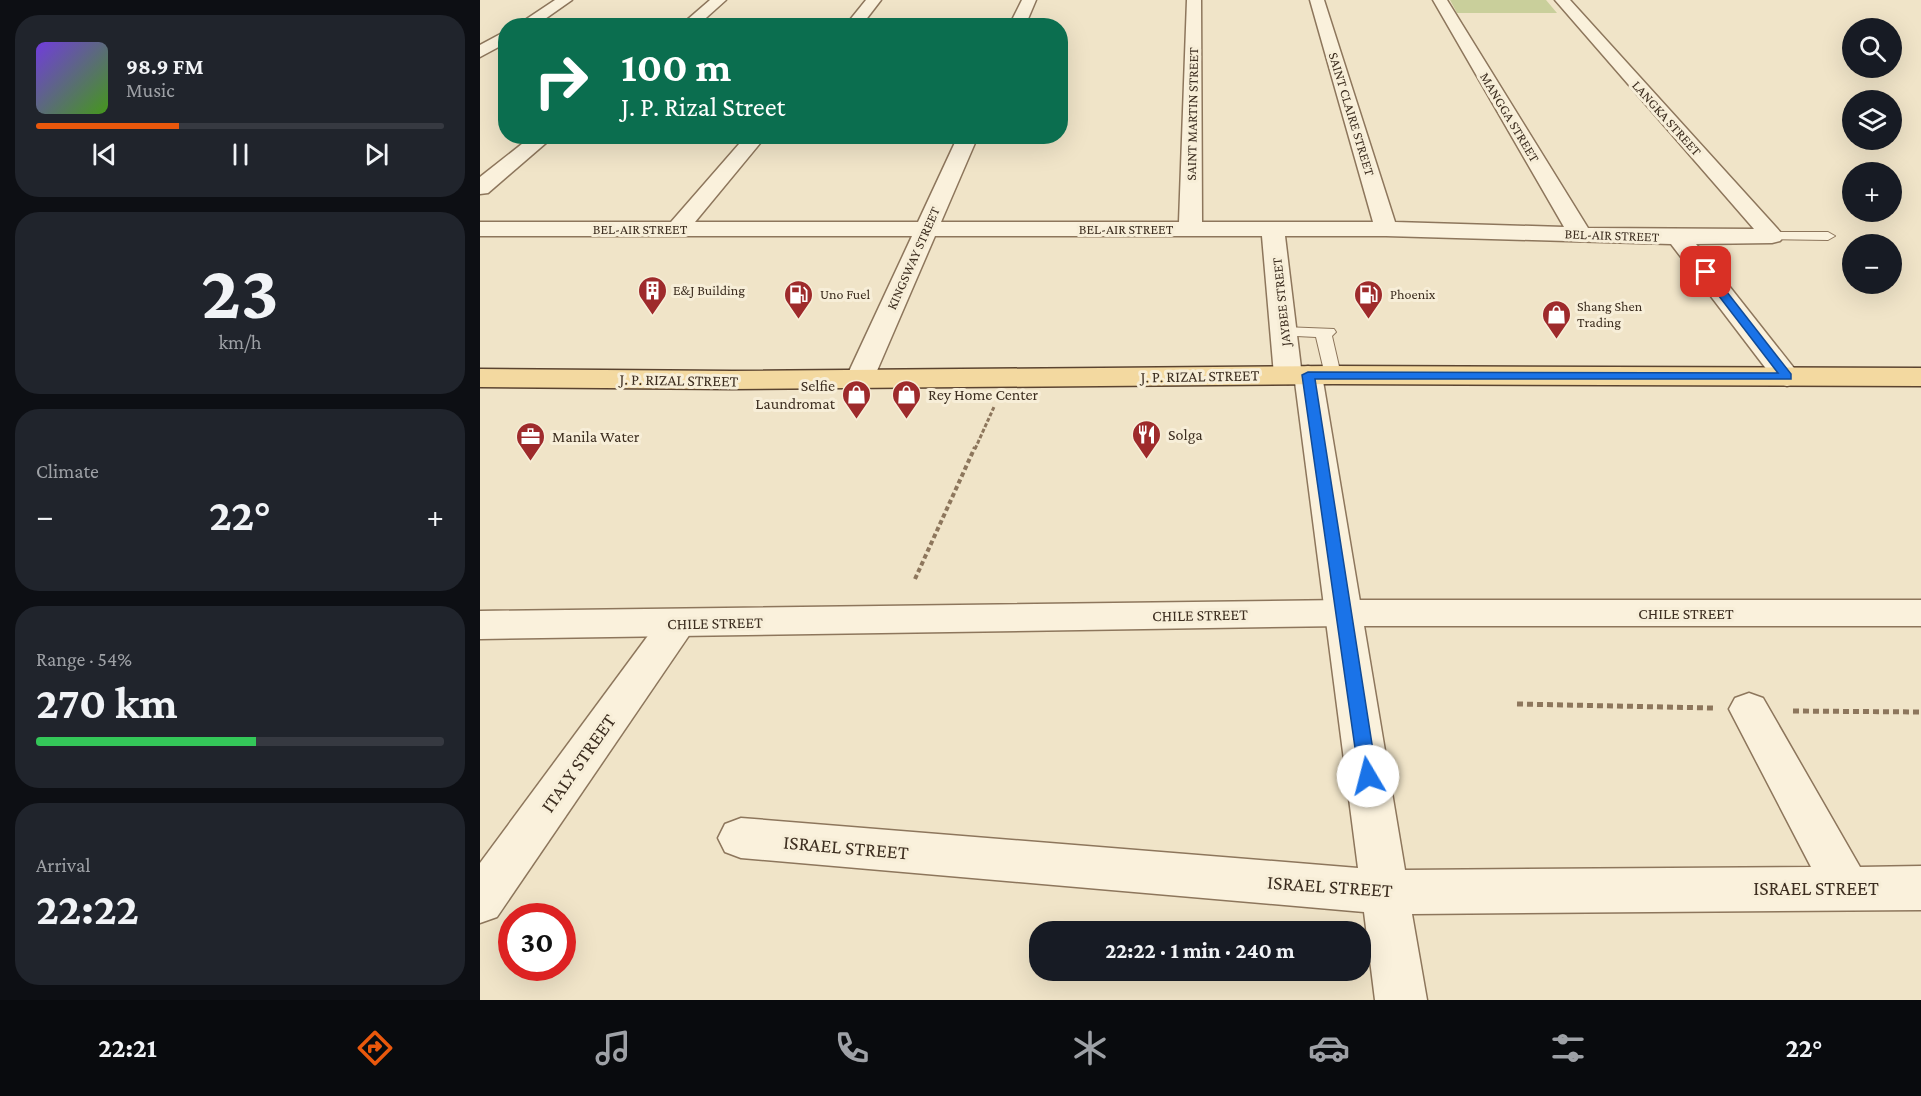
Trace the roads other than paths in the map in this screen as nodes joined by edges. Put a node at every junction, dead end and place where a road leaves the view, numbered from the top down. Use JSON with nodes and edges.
{"nodes":[{"id":1,"x":565,"y":0,"type":"edge"},
{"id":2,"x":719,"y":0,"type":"edge"},
{"id":3,"x":874,"y":0,"type":"edge"},
{"id":4,"x":1029,"y":0,"type":"edge"},
{"id":5,"x":1194,"y":0,"type":"edge"},
{"id":6,"x":1317,"y":0,"type":"edge"},
{"id":7,"x":1440,"y":0,"type":"edge"},
{"id":8,"x":1562,"y":0,"type":"edge"},
{"id":9,"x":536,"y":18,"type":"edge"},
{"id":10,"x":697,"y":18,"type":"edge"},
{"id":11,"x":859,"y":18,"type":"edge"},
{"id":12,"x":1021,"y":18,"type":"edge"},
{"id":13,"x":498,"y":41,"type":"edge"},
{"id":14,"x":480,"y":52,"type":"edge"},
{"id":15,"x":535,"y":144,"type":"edge"},
{"id":16,"x":750,"y":144,"type":"edge"},
{"id":17,"x":964,"y":144,"type":"edge"},
{"id":18,"x":480,"y":188,"type":"edge"},
{"id":19,"x":480,"y":229,"type":"edge"},
{"id":20,"x":677,"y":229,"type":"junction"},
{"id":21,"x":926,"y":229,"type":"junction"},
{"id":22,"x":1190,"y":229,"type":"junction"},
{"id":23,"x":1274,"y":229,"type":"junction"},
{"id":24,"x":1386,"y":229,"type":"junction"},
{"id":25,"x":1580,"y":234,"type":"junction"},
{"id":26,"x":1772,"y":236,"type":"junction"},
{"id":27,"x":1828,"y":236,"type":"dead end"},
{"id":28,"x":1678,"y":237,"type":"junction"},
{"id":29,"x":1283,"y":332,"type":"junction"},
{"id":30,"x":1310,"y":375,"type":"junction"},
{"id":31,"x":1787,"y":377,"type":"junction"},
{"id":32,"x":1921,"y":377,"type":"edge"},
{"id":33,"x":480,"y":378,"type":"edge"},
{"id":34,"x":859,"y":380,"type":"junction"},
{"id":35,"x":1344,"y":613,"type":"junction"},
{"id":36,"x":1921,"y":613,"type":"edge"},
{"id":37,"x":677,"y":624,"type":"junction"},
{"id":38,"x":480,"y":625,"type":"edge"},
{"id":39,"x":1749,"y":709,"type":"road end"},
{"id":40,"x":741,"y":838,"type":"dead end"},
{"id":41,"x":1846,"y":888,"type":"junction"},
{"id":42,"x":1921,"y":888,"type":"edge"},
{"id":43,"x":1385,"y":892,"type":"junction"},
{"id":44,"x":480,"y":902,"type":"edge"},
{"id":45,"x":1401,"y":1000,"type":"edge"}],
"edges":[{"from":1,"to":9,"type":"street"},
{"from":2,"to":10,"type":"street"},
{"from":3,"to":11,"type":"street"},
{"from":4,"to":12,"type":"street"},
{"from":5,"to":22,"type":"street","name":"SAINT MARTIN STREET"},
{"from":6,"to":24,"type":"street","name":"SAINT CLAIRE STREET"},
{"from":7,"to":25,"type":"street","name":"MANGGA STREET"},
{"from":8,"to":26,"type":"street","name":"LANGKA STREET"},
{"from":13,"to":14,"type":"street"},
{"from":15,"to":18,"type":"street"},
{"from":16,"to":20,"type":"street"},
{"from":17,"to":21,"type":"street","name":"KINGSWAY STREET"},
{"from":19,"to":20,"type":"street","name":"BEL-AIR STREET"},
{"from":20,"to":21,"type":"street","name":"BEL-AIR STREET"},
{"from":21,"to":22,"type":"street","name":"BEL-AIR STREET"},
{"from":21,"to":34,"type":"street","name":"KINGSWAY STREET"},
{"from":22,"to":23,"type":"street","name":"BEL-AIR STREET"},
{"from":23,"to":24,"type":"street","name":"BEL-AIR STREET"},
{"from":23,"to":29,"type":"street","name":"JAYBEE STREET"},
{"from":24,"to":25,"type":"street","name":"BEL-AIR STREET"},
{"from":25,"to":28,"type":"street","name":"BEL-AIR STREET"},
{"from":26,"to":27,"type":"lane"},
{"from":26,"to":28,"type":"street","name":"BEL-AIR STREET"},
{"from":28,"to":31,"type":"street"},
{"from":29,"to":30,"type":"street","name":"JAYBEE STREET"},
{"from":29,"to":30,"type":"lane"},
{"from":30,"to":31,"type":"main road","name":"J. P. RIZAL STREET"},
{"from":30,"to":34,"type":"main road","name":"J. P. RIZAL STREET"},
{"from":30,"to":35,"type":"street","name":"JAYBEE STREET"},
{"from":31,"to":32,"type":"main road","name":"J. P. RIZAL STREET"},
{"from":33,"to":34,"type":"main road","name":"J. P. RIZAL STREET"},
{"from":35,"to":36,"type":"street","name":"CHILE STREET"},
{"from":35,"to":37,"type":"street","name":"CHILE STREET"},
{"from":35,"to":43,"type":"street","name":"JAYBEE STREET"},
{"from":37,"to":38,"type":"street","name":"CHILE STREET"},
{"from":37,"to":44,"type":"street","name":"ITALY STREET"},
{"from":39,"to":41,"type":"street"},
{"from":40,"to":43,"type":"street","name":"ISRAEL STREET"},
{"from":41,"to":42,"type":"street","name":"ISRAEL STREET"},
{"from":41,"to":43,"type":"street","name":"ISRAEL STREET"},
{"from":43,"to":45,"type":"street","name":"JAYBEE STREET"}]}
